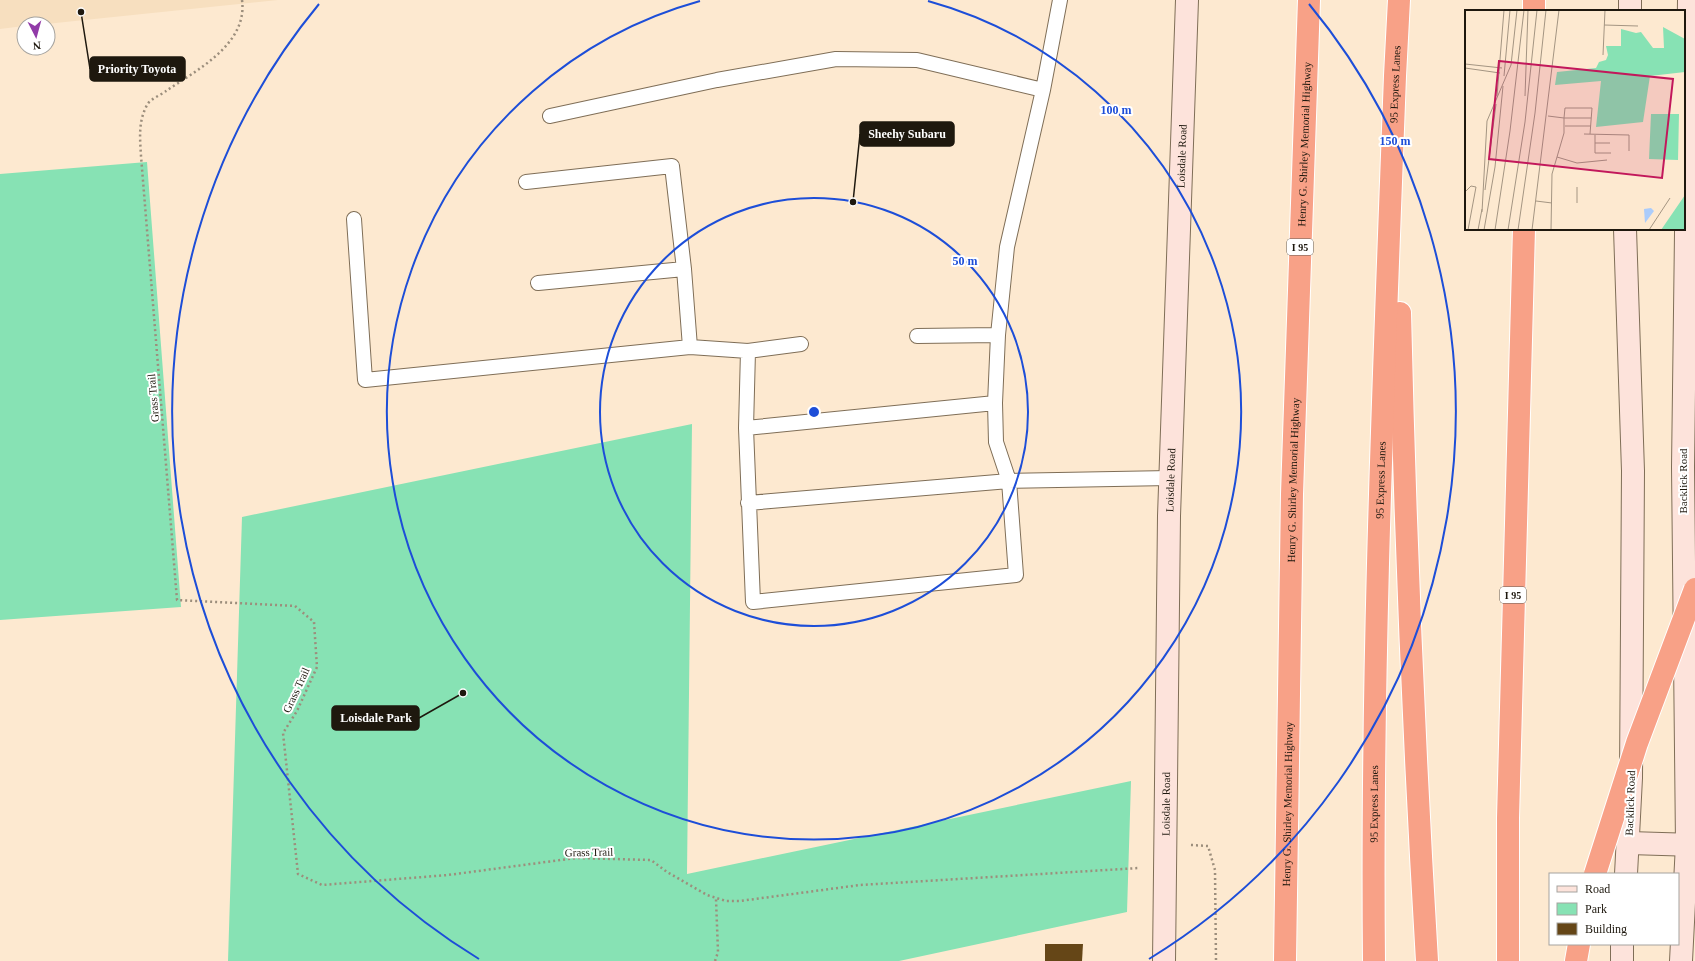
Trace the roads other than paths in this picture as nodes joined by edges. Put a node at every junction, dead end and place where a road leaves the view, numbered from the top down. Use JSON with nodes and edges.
{"nodes":[{"id":1,"x":1060,"y":0,"type":"edge"},
{"id":2,"x":1187,"y":0,"type":"edge"},
{"id":3,"x":1309,"y":0,"type":"edge"},
{"id":4,"x":1399,"y":0,"type":"edge"},
{"id":5,"x":1689,"y":0,"type":"edge"},
{"id":6,"x":1395,"y":76,"type":"junction"},
{"id":7,"x":1043,"y":90,"type":"junction"},
{"id":8,"x":550,"y":116,"type":"dead end"},
{"id":9,"x":526,"y":182,"type":"dead end"},
{"id":10,"x":354,"y":219,"type":"dead end"},
{"id":11,"x":1524,"y":230,"type":"edge"},
{"id":12,"x":1625,"y":230,"type":"edge"},
{"id":13,"x":684,"y":269,"type":"junction"},
{"id":14,"x":538,"y":283,"type":"dead end"},
{"id":15,"x":998,"y":335,"type":"junction"},
{"id":16,"x":917,"y":336,"type":"dead end"},
{"id":17,"x":801,"y":344,"type":"dead end"},
{"id":18,"x":690,"y":346,"type":"junction"},
{"id":19,"x":748,"y":351,"type":"junction"},
{"id":20,"x":995,"y":403,"type":"junction"},
{"id":21,"x":746,"y":428,"type":"junction"},
{"id":22,"x":1170,"y":478,"type":"junction"},
{"id":23,"x":1009,"y":481,"type":"junction"},
{"id":24,"x":748,"y":503,"type":"junction"},
{"id":25,"x":1695,"y":589,"type":"edge"},
{"id":26,"x":1628,"y":843,"type":"junction"},
{"id":27,"x":1691,"y":845,"type":"edge"},
{"id":28,"x":1595,"y":873,"type":"edge"},
{"id":29,"x":1626,"y":873,"type":"edge"},
{"id":30,"x":1686,"y":892,"type":"edge"},
{"id":31,"x":1579,"y":945,"type":"edge"},
{"id":32,"x":1622,"y":945,"type":"edge"},
{"id":33,"x":1164,"y":961,"type":"edge"},
{"id":34,"x":1284,"y":961,"type":"edge"},
{"id":35,"x":1374,"y":961,"type":"edge"},
{"id":36,"x":1427,"y":961,"type":"edge"},
{"id":37,"x":1508,"y":961,"type":"edge"},
{"id":38,"x":1576,"y":961,"type":"edge"},
{"id":39,"x":1622,"y":961,"type":"edge"},
{"id":40,"x":1681,"y":961,"type":"edge"}],
"edges":[{"from":1,"to":7,"type":"lane"},
{"from":2,"to":22,"type":"main road","name":"Loisdale Road"},
{"from":3,"to":34,"type":"highway","name":"Henry G. Shirley Memorial Highway","number":"I 95"},
{"from":4,"to":6,"type":"highway","name":"95 Express Lanes"},
{"from":5,"to":27,"type":"main road","name":"Backlick Road"},
{"from":6,"to":35,"type":"highway","name":"95 Express Lanes"},
{"from":6,"to":36,"type":"highway"},
{"from":7,"to":8,"type":"lane"},
{"from":7,"to":15,"type":"lane"},
{"from":9,"to":13,"type":"lane"},
{"from":10,"to":18,"type":"lane"},
{"from":11,"to":37,"type":"highway","number":"I 95"},
{"from":12,"to":26,"type":"main road","name":"Backlick Road"},
{"from":13,"to":14,"type":"lane"},
{"from":13,"to":18,"type":"lane"},
{"from":15,"to":16,"type":"lane"},
{"from":15,"to":20,"type":"lane"},
{"from":17,"to":19,"type":"lane"},
{"from":18,"to":19,"type":"lane"},
{"from":19,"to":21,"type":"lane"},
{"from":20,"to":21,"type":"lane"},
{"from":20,"to":23,"type":"lane"},
{"from":21,"to":24,"type":"lane"},
{"from":22,"to":23,"type":"lane"},
{"from":22,"to":33,"type":"main road","name":"Loisdale Road"},
{"from":23,"to":24,"type":"lane"},
{"from":23,"to":24,"type":"lane"},
{"from":25,"to":28,"type":"highway","bridge":true},
{"from":26,"to":27,"type":"main road"},
{"from":26,"to":29,"type":"main road","name":"Backlick Road"},
{"from":27,"to":30,"type":"main road","name":"Backlick Road"},
{"from":30,"to":40,"type":"main road","name":"Backlick Road"},
{"from":31,"to":38,"type":"highway"},
{"from":32,"to":39,"type":"main road"}]}
